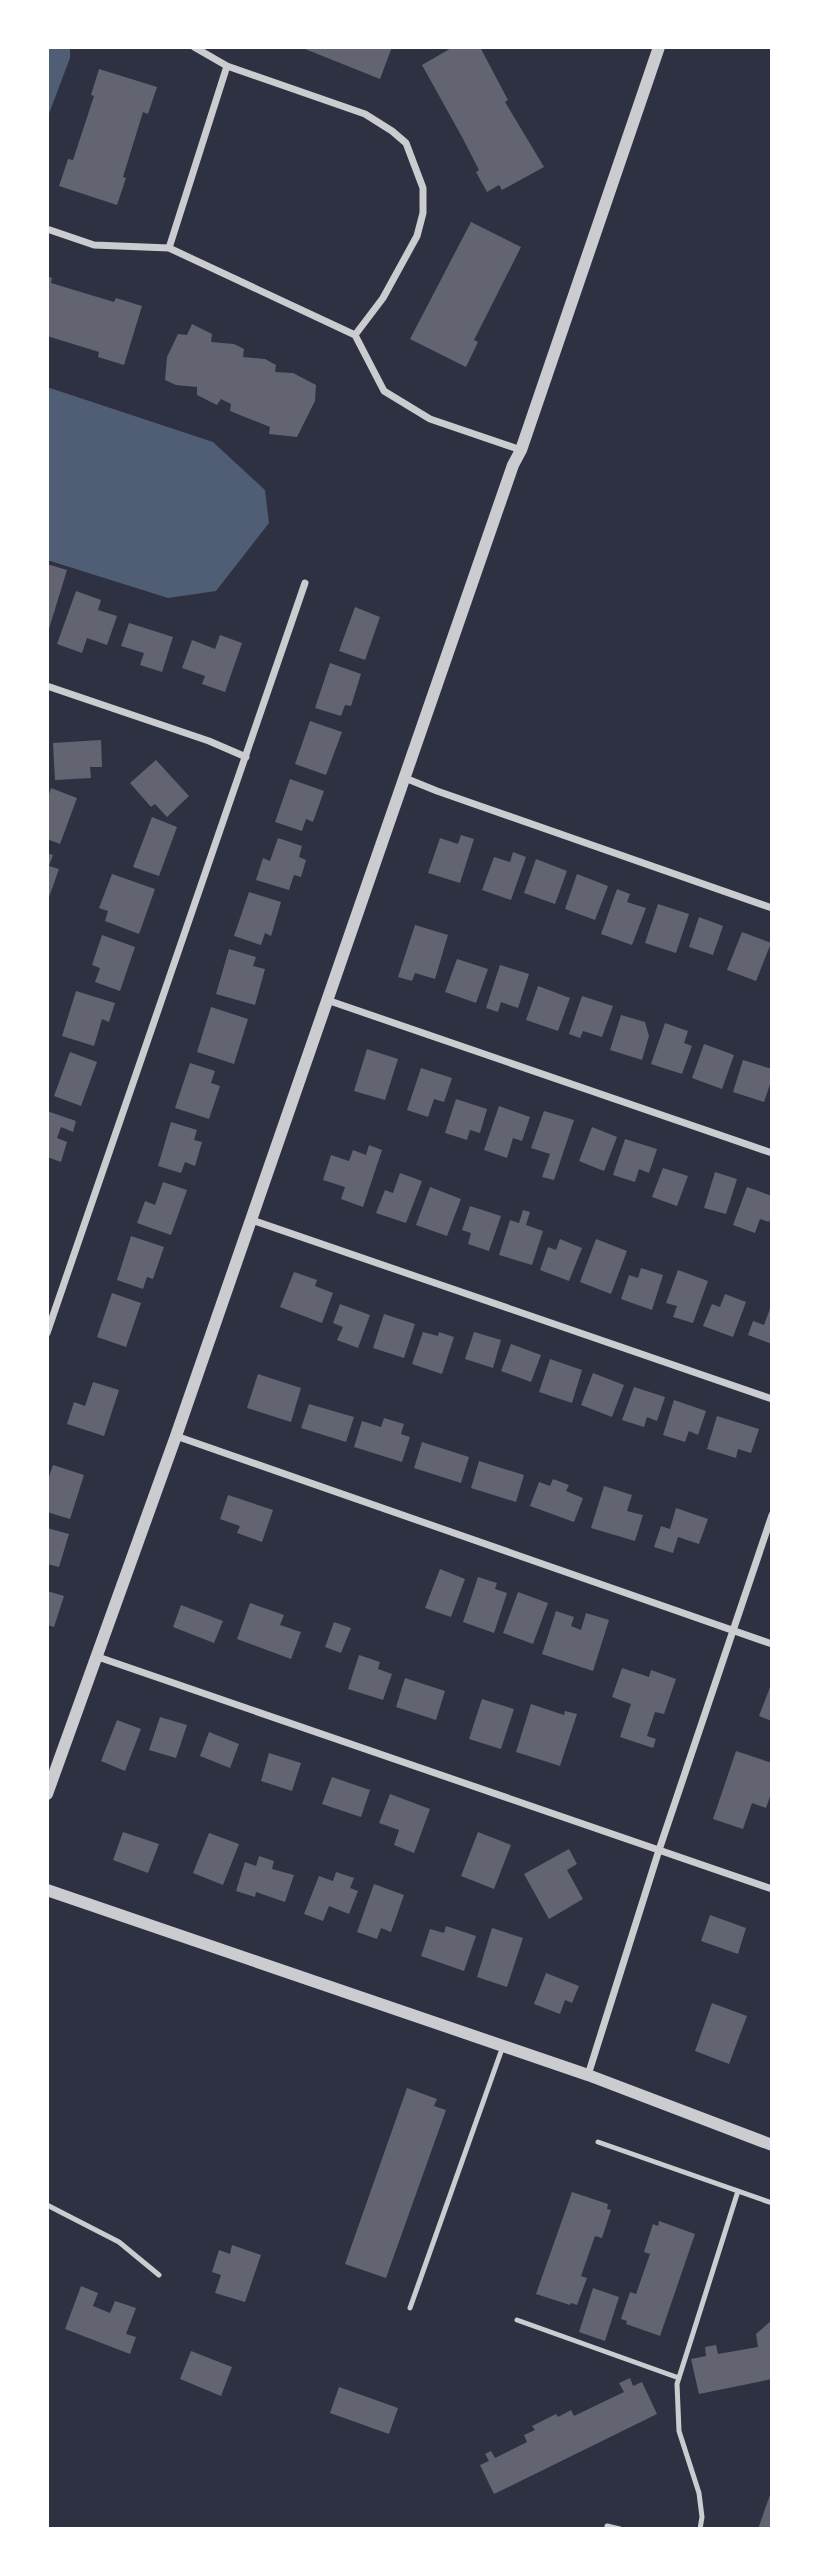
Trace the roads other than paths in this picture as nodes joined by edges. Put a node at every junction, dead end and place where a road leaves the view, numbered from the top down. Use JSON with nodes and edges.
{"nodes":[{"id":1,"x":194,"y":47,"type":"edge"},
{"id":2,"x":659,"y":47,"type":"edge"},
{"id":3,"x":227,"y":66,"type":"junction"},
{"id":4,"x":47,"y":229,"type":"edge"},
{"id":5,"x":169,"y":248,"type":"junction"},
{"id":6,"x":355,"y":335,"type":"junction"},
{"id":7,"x":521,"y":450,"type":"junction"},
{"id":8,"x":305,"y":583,"type":"dead end"},
{"id":9,"x":47,"y":686,"type":"edge"},
{"id":10,"x":246,"y":757,"type":"junction"},
{"id":11,"x":405,"y":778,"type":"junction"},
{"id":12,"x":772,"y":908,"type":"edge"},
{"id":13,"x":327,"y":1000,"type":"junction"},
{"id":14,"x":772,"y":1153,"type":"edge"},
{"id":15,"x":252,"y":1220,"type":"junction"},
{"id":16,"x":47,"y":1333,"type":"edge"},
{"id":17,"x":772,"y":1399,"type":"edge"},
{"id":18,"x":176,"y":1436,"type":"junction"},
{"id":19,"x":772,"y":1515,"type":"edge"},
{"id":20,"x":732,"y":1630,"type":"junction"},
{"id":21,"x":772,"y":1644,"type":"edge"},
{"id":22,"x":99,"y":1657,"type":"junction"},
{"id":23,"x":47,"y":1794,"type":"edge"},
{"id":24,"x":659,"y":1850,"type":"junction"},
{"id":25,"x":772,"y":1889,"type":"edge"},
{"id":26,"x":47,"y":1890,"type":"edge"},
{"id":27,"x":503,"y":2046,"type":"junction"},
{"id":28,"x":588,"y":2076,"type":"junction"},
{"id":29,"x":598,"y":2142,"type":"dead end"},
{"id":30,"x":772,"y":2145,"type":"edge"},
{"id":31,"x":738,"y":2191,"type":"junction"},
{"id":32,"x":772,"y":2203,"type":"edge"},
{"id":33,"x":47,"y":2205,"type":"edge"},
{"id":34,"x":159,"y":2275,"type":"dead end"},
{"id":35,"x":410,"y":2308,"type":"dead end"},
{"id":36,"x":517,"y":2320,"type":"dead end"},
{"id":37,"x":678,"y":2378,"type":"junction"},
{"id":38,"x":607,"y":2526,"type":"dead end"},
{"id":39,"x":620,"y":2529,"type":"edge"},
{"id":40,"x":700,"y":2529,"type":"edge"}],
"edges":[{"from":1,"to":3,"type":"street"},
{"from":2,"to":7,"type":"street"},
{"from":3,"to":5,"type":"street"},
{"from":3,"to":6,"type":"street"},
{"from":4,"to":5,"type":"street"},
{"from":5,"to":6,"type":"street"},
{"from":6,"to":7,"type":"street"},
{"from":7,"to":11,"type":"street"},
{"from":8,"to":10,"type":"street"},
{"from":9,"to":10,"type":"street"},
{"from":10,"to":16,"type":"street"},
{"from":11,"to":12,"type":"street"},
{"from":11,"to":13,"type":"street"},
{"from":13,"to":14,"type":"street"},
{"from":13,"to":15,"type":"street"},
{"from":15,"to":17,"type":"street"},
{"from":15,"to":18,"type":"street"},
{"from":18,"to":20,"type":"street"},
{"from":18,"to":22,"type":"street"},
{"from":19,"to":20,"type":"street"},
{"from":20,"to":21,"type":"street"},
{"from":20,"to":24,"type":"street"},
{"from":22,"to":23,"type":"street"},
{"from":22,"to":24,"type":"street"},
{"from":24,"to":25,"type":"street"},
{"from":24,"to":28,"type":"street"},
{"from":26,"to":27,"type":"street"},
{"from":27,"to":28,"type":"street"},
{"from":27,"to":35,"type":"lane"},
{"from":28,"to":30,"type":"street"},
{"from":29,"to":31,"type":"lane"},
{"from":31,"to":32,"type":"lane"},
{"from":31,"to":37,"type":"lane"},
{"from":33,"to":34,"type":"lane"},
{"from":36,"to":37,"type":"lane"},
{"from":37,"to":40,"type":"lane"},
{"from":38,"to":39,"type":"lane"}]}
